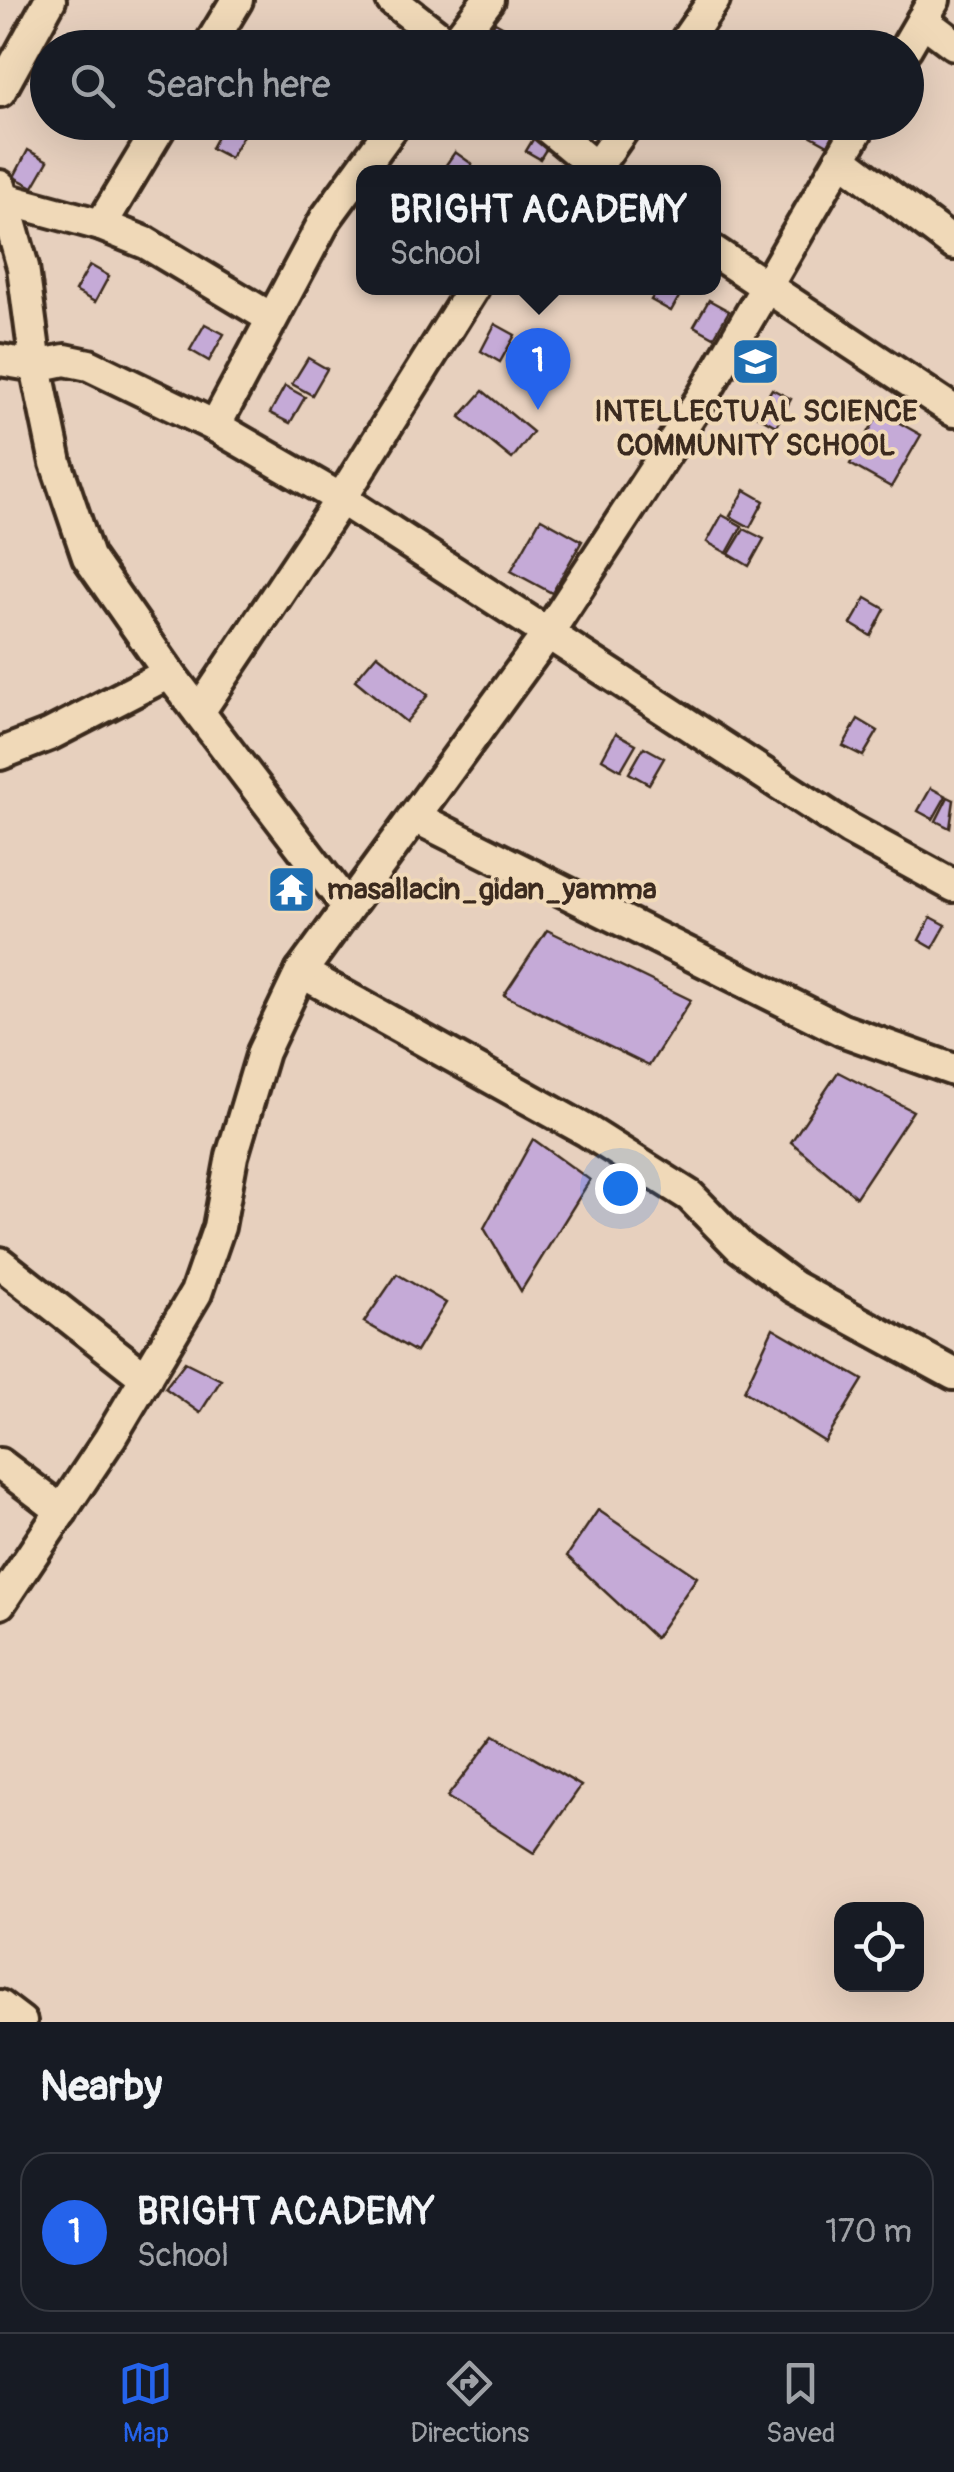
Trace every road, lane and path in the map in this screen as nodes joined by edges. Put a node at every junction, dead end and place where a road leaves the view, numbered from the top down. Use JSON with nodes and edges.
{"nodes":[{"id":1,"x":50,"y":0,"type":"edge"},
{"id":2,"x":238,"y":0,"type":"edge"},
{"id":3,"x":392,"y":0,"type":"edge"},
{"id":4,"x":488,"y":0,"type":"edge"},
{"id":5,"x":714,"y":0,"type":"edge"},
{"id":6,"x":928,"y":10,"type":"edge"},
{"id":7,"x":34,"y":30,"type":"edge"},
{"id":8,"x":219,"y":30,"type":"edge"},
{"id":9,"x":430,"y":30,"type":"edge"},
{"id":10,"x":465,"y":30,"type":"edge"},
{"id":11,"x":693,"y":30,"type":"edge"},
{"id":12,"x":30,"y":36,"type":"edge"},
{"id":13,"x":954,"y":44,"type":"edge"},
{"id":14,"x":0,"y":91,"type":"edge"},
{"id":15,"x":151,"y":140,"type":"edge"},
{"id":16,"x":383,"y":140,"type":"edge"},
{"id":17,"x":617,"y":140,"type":"edge"},
{"id":18,"x":852,"y":140,"type":"edge"},
{"id":19,"x":841,"y":160,"type":"junction"},
{"id":20,"x":365,"y":165,"type":"edge"},
{"id":21,"x":602,"y":165,"type":"edge"},
{"id":22,"x":356,"y":177,"type":"edge"},
{"id":23,"x":3,"y":192,"type":"edge"},
{"id":24,"x":101,"y":224,"type":"junction"},
{"id":25,"x":954,"y":244,"type":"edge"},
{"id":26,"x":721,"y":257,"type":"edge"},
{"id":27,"x":764,"y":287,"type":"junction"},
{"id":28,"x":468,"y":295,"type":"edge"},
{"id":29,"x":270,"y":318,"type":"junction"},
{"id":30,"x":0,"y":360,"type":"edge"},
{"id":31,"x":36,"y":366,"type":"junction"},
{"id":32,"x":954,"y":410,"type":"edge"},
{"id":33,"x":215,"y":426,"type":"junction"},
{"id":34,"x":340,"y":499,"type":"junction"},
{"id":35,"x":546,"y":636,"type":"junction"},
{"id":36,"x":168,"y":672,"type":"junction"},
{"id":37,"x":199,"y":712,"type":"junction"},
{"id":38,"x":0,"y":754,"type":"edge"},
{"id":39,"x":415,"y":818,"type":"junction"},
{"id":40,"x":954,"y":886,"type":"edge"},
{"id":41,"x":346,"y":905,"type":"junction"},
{"id":42,"x":301,"y":972,"type":"junction"},
{"id":43,"x":954,"y":1070,"type":"edge"},
{"id":44,"x":0,"y":1263,"type":"edge"},
{"id":45,"x":954,"y":1374,"type":"edge"},
{"id":46,"x":146,"y":1378,"type":"junction"},
{"id":47,"x":0,"y":1464,"type":"edge"},
{"id":48,"x":62,"y":1512,"type":"junction"},
{"id":49,"x":0,"y":1603,"type":"edge"},
{"id":50,"x":0,"y":2006,"type":"edge"},
{"id":51,"x":22,"y":2022,"type":"edge"}],
"edges":[{"from":1,"to":7,"type":"street"},
{"from":2,"to":8,"type":"street"},
{"from":3,"to":9,"type":"street"},
{"from":4,"to":10,"type":"street"},
{"from":5,"to":11,"type":"street"},
{"from":6,"to":13,"type":"street"},
{"from":12,"to":14,"type":"street"},
{"from":15,"to":24,"type":"street"},
{"from":16,"to":20,"type":"street"},
{"from":17,"to":21,"type":"street"},
{"from":18,"to":19,"type":"street"},
{"from":19,"to":25,"type":"street"},
{"from":19,"to":27,"type":"street"},
{"from":22,"to":29,"type":"street"},
{"from":23,"to":24,"type":"street"},
{"from":23,"to":31,"type":"street"},
{"from":24,"to":29,"type":"street"},
{"from":26,"to":27,"type":"street"},
{"from":27,"to":32,"type":"street"},
{"from":27,"to":35,"type":"street"},
{"from":28,"to":34,"type":"street"},
{"from":29,"to":33,"type":"street"},
{"from":30,"to":31,"type":"street"},
{"from":31,"to":33,"type":"street"},
{"from":31,"to":36,"type":"street"},
{"from":33,"to":34,"type":"street"},
{"from":34,"to":35,"type":"street"},
{"from":34,"to":37,"type":"street"},
{"from":35,"to":39,"type":"street"},
{"from":35,"to":40,"type":"street"},
{"from":36,"to":37,"type":"street"},
{"from":36,"to":38,"type":"street"},
{"from":37,"to":41,"type":"street"},
{"from":39,"to":41,"type":"street"},
{"from":39,"to":43,"type":"street"},
{"from":41,"to":42,"type":"street"},
{"from":42,"to":45,"type":"street"},
{"from":42,"to":46,"type":"street"},
{"from":44,"to":46,"type":"street"},
{"from":46,"to":48,"type":"street"},
{"from":47,"to":48,"type":"street"},
{"from":48,"to":49,"type":"street"},
{"from":50,"to":51,"type":"street"}]}
